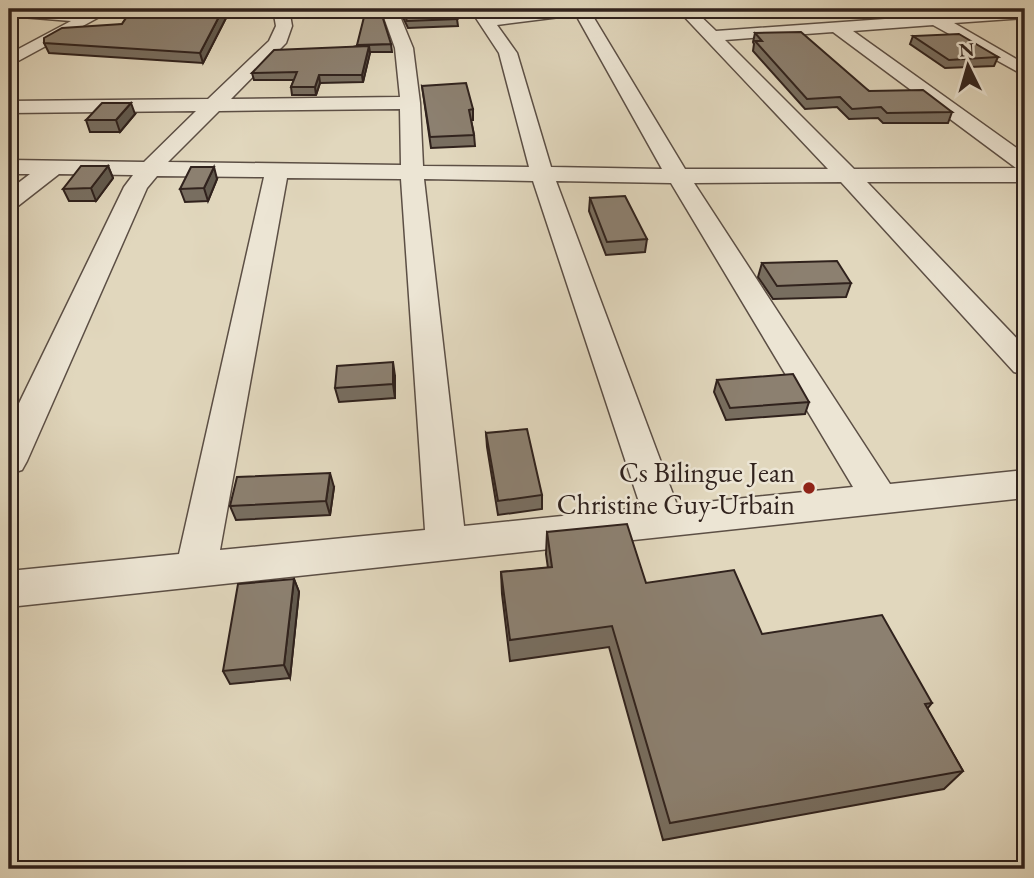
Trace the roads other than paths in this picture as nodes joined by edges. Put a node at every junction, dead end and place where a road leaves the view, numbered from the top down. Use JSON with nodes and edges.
{"nodes":[{"id":1,"x":107,"y":9,"type":"edge"},
{"id":2,"x":281,"y":9,"type":"edge"},
{"id":3,"x":389,"y":9,"type":"edge"},
{"id":4,"x":584,"y":9,"type":"edge"},
{"id":5,"x":685,"y":9,"type":"edge"},
{"id":6,"x":9,"y":11,"type":"edge"},
{"id":7,"x":1025,"y":13,"type":"edge"},
{"id":8,"x":482,"y":16,"type":"edge"},
{"id":9,"x":89,"y":18,"type":"junction"},
{"id":10,"x":936,"y":20,"type":"junction"},
{"id":11,"x":836,"y":27,"type":"junction"},
{"id":12,"x":712,"y":36,"type":"junction"},
{"id":13,"x":12,"y":57,"type":"edge"},
{"id":14,"x":1025,"y":71,"type":"edge"},
{"id":15,"x":410,"y":103,"type":"junction"},
{"id":16,"x":214,"y":106,"type":"junction"},
{"id":17,"x":9,"y":107,"type":"edge"},
{"id":18,"x":1025,"y":164,"type":"edge"},
{"id":19,"x":9,"y":167,"type":"edge"},
{"id":20,"x":53,"y":168,"type":"junction"},
{"id":21,"x":149,"y":170,"type":"junction"},
{"id":22,"x":277,"y":172,"type":"junction"},
{"id":23,"x":412,"y":173,"type":"junction"},
{"id":24,"x":542,"y":174,"type":"junction"},
{"id":25,"x":847,"y":175,"type":"junction"},
{"id":26,"x":1025,"y":175,"type":"edge"},
{"id":27,"x":678,"y":176,"type":"junction"},
{"id":28,"x":9,"y":201,"type":"edge"},
{"id":29,"x":1025,"y":365,"type":"edge"},
{"id":30,"x":9,"y":461,"type":"edge"},
{"id":31,"x":1025,"y":484,"type":"edge"},
{"id":32,"x":880,"y":499,"type":"junction"},
{"id":33,"x":664,"y":521,"type":"junction"},
{"id":34,"x":446,"y":544,"type":"junction"},
{"id":35,"x":196,"y":569,"type":"junction"},
{"id":36,"x":9,"y":589,"type":"edge"}],
"edges":[{"from":1,"to":9,"type":"street"},
{"from":2,"to":16,"type":"street"},
{"from":3,"to":15,"type":"street"},
{"from":4,"to":8,"type":"street"},
{"from":4,"to":27,"type":"street"},
{"from":5,"to":12,"type":"street"},
{"from":6,"to":9,"type":"street"},
{"from":7,"to":10,"type":"street"},
{"from":8,"to":24,"type":"street"},
{"from":9,"to":13,"type":"street"},
{"from":10,"to":11,"type":"street"},
{"from":10,"to":14,"type":"street"},
{"from":11,"to":12,"type":"street"},
{"from":11,"to":18,"type":"street"},
{"from":12,"to":25,"type":"street"},
{"from":15,"to":16,"type":"street"},
{"from":15,"to":23,"type":"street"},
{"from":16,"to":17,"type":"street"},
{"from":16,"to":21,"type":"street"},
{"from":19,"to":20,"type":"street"},
{"from":20,"to":21,"type":"street"},
{"from":20,"to":28,"type":"street"},
{"from":21,"to":22,"type":"street"},
{"from":21,"to":30,"type":"street"},
{"from":22,"to":23,"type":"street"},
{"from":22,"to":35,"type":"street"},
{"from":23,"to":24,"type":"street"},
{"from":23,"to":34,"type":"street"},
{"from":24,"to":27,"type":"street"},
{"from":24,"to":33,"type":"street"},
{"from":25,"to":26,"type":"street"},
{"from":25,"to":27,"type":"street"},
{"from":25,"to":29,"type":"street"},
{"from":27,"to":32,"type":"street"},
{"from":31,"to":32,"type":"street"},
{"from":32,"to":33,"type":"street"},
{"from":33,"to":34,"type":"street"},
{"from":34,"to":35,"type":"street"},
{"from":35,"to":36,"type":"street"}]}
